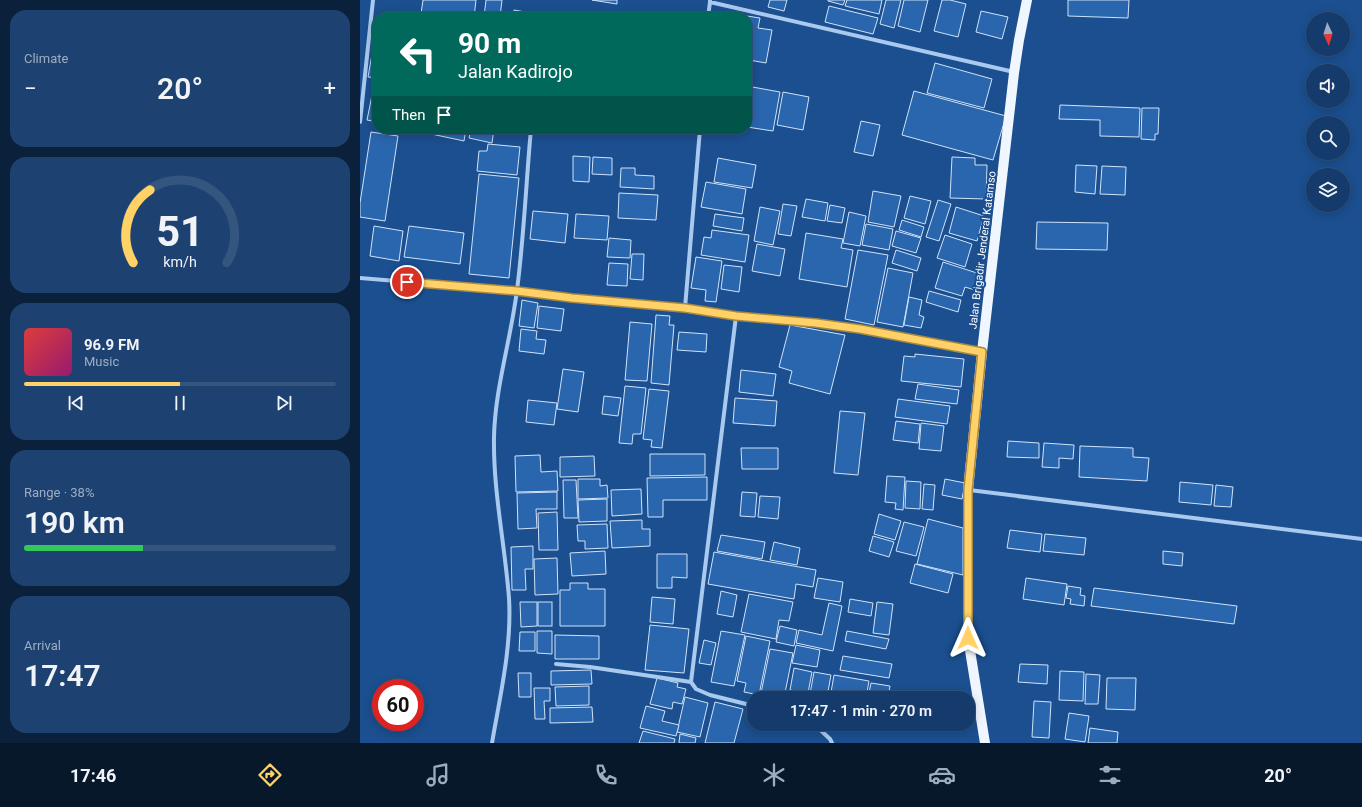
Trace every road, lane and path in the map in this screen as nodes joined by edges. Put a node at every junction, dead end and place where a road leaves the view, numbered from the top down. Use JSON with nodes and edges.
{"nodes":[{"id":1,"x":372,"y":0,"type":"edge"},
{"id":2,"x":1027,"y":0,"type":"edge"},
{"id":3,"x":710,"y":1,"type":"edge"},
{"id":4,"x":709,"y":12,"type":"edge"},
{"id":5,"x":1014,"y":72,"type":"junction"},
{"id":6,"x":360,"y":122,"type":"edge"},
{"id":7,"x":531,"y":134,"type":"edge"},
{"id":8,"x":700,"y":134,"type":"edge"},
{"id":9,"x":360,"y":278,"type":"edge"},
{"id":10,"x":517,"y":291,"type":"junction"},
{"id":11,"x":685,"y":308,"type":"junction"},
{"id":12,"x":736,"y":316,"type":"junction"},
{"id":13,"x":982,"y":352,"type":"junction"},
{"id":14,"x":968,"y":490,"type":"junction"},
{"id":15,"x":1362,"y":539,"type":"edge"},
{"id":16,"x":556,"y":664,"type":"dead end"},
{"id":17,"x":691,"y":682,"type":"junction"},
{"id":18,"x":747,"y":704,"type":"edge"},
{"id":19,"x":821,"y":731,"type":"edge"},
{"id":20,"x":492,"y":743,"type":"edge"},
{"id":21,"x":832,"y":743,"type":"edge"},
{"id":22,"x":985,"y":743,"type":"edge"}],
"edges":[{"from":1,"to":6,"type":"street"},
{"from":2,"to":5,"type":"main road","name":"Jalan Brigadir Jenderal Katamso"},
{"from":3,"to":4,"type":"street"},
{"from":3,"to":5,"type":"street"},
{"from":5,"to":13,"type":"main road","name":"Jalan Brigadir Jenderal Katamso"},
{"from":7,"to":10,"type":"street"},
{"from":8,"to":11,"type":"street"},
{"from":9,"to":10,"type":"street"},
{"from":10,"to":11,"type":"street"},
{"from":10,"to":20,"type":"street"},
{"from":11,"to":12,"type":"street"},
{"from":12,"to":13,"type":"street"},
{"from":12,"to":17,"type":"street"},
{"from":13,"to":14,"type":"main road","name":"Jalan Brigadir Jenderal Katamso"},
{"from":14,"to":15,"type":"street"},
{"from":14,"to":22,"type":"main road","name":"Jalan Brigadir Jenderal Katamso"},
{"from":16,"to":17,"type":"street"},
{"from":17,"to":18,"type":"street"},
{"from":19,"to":21,"type":"street"}]}
